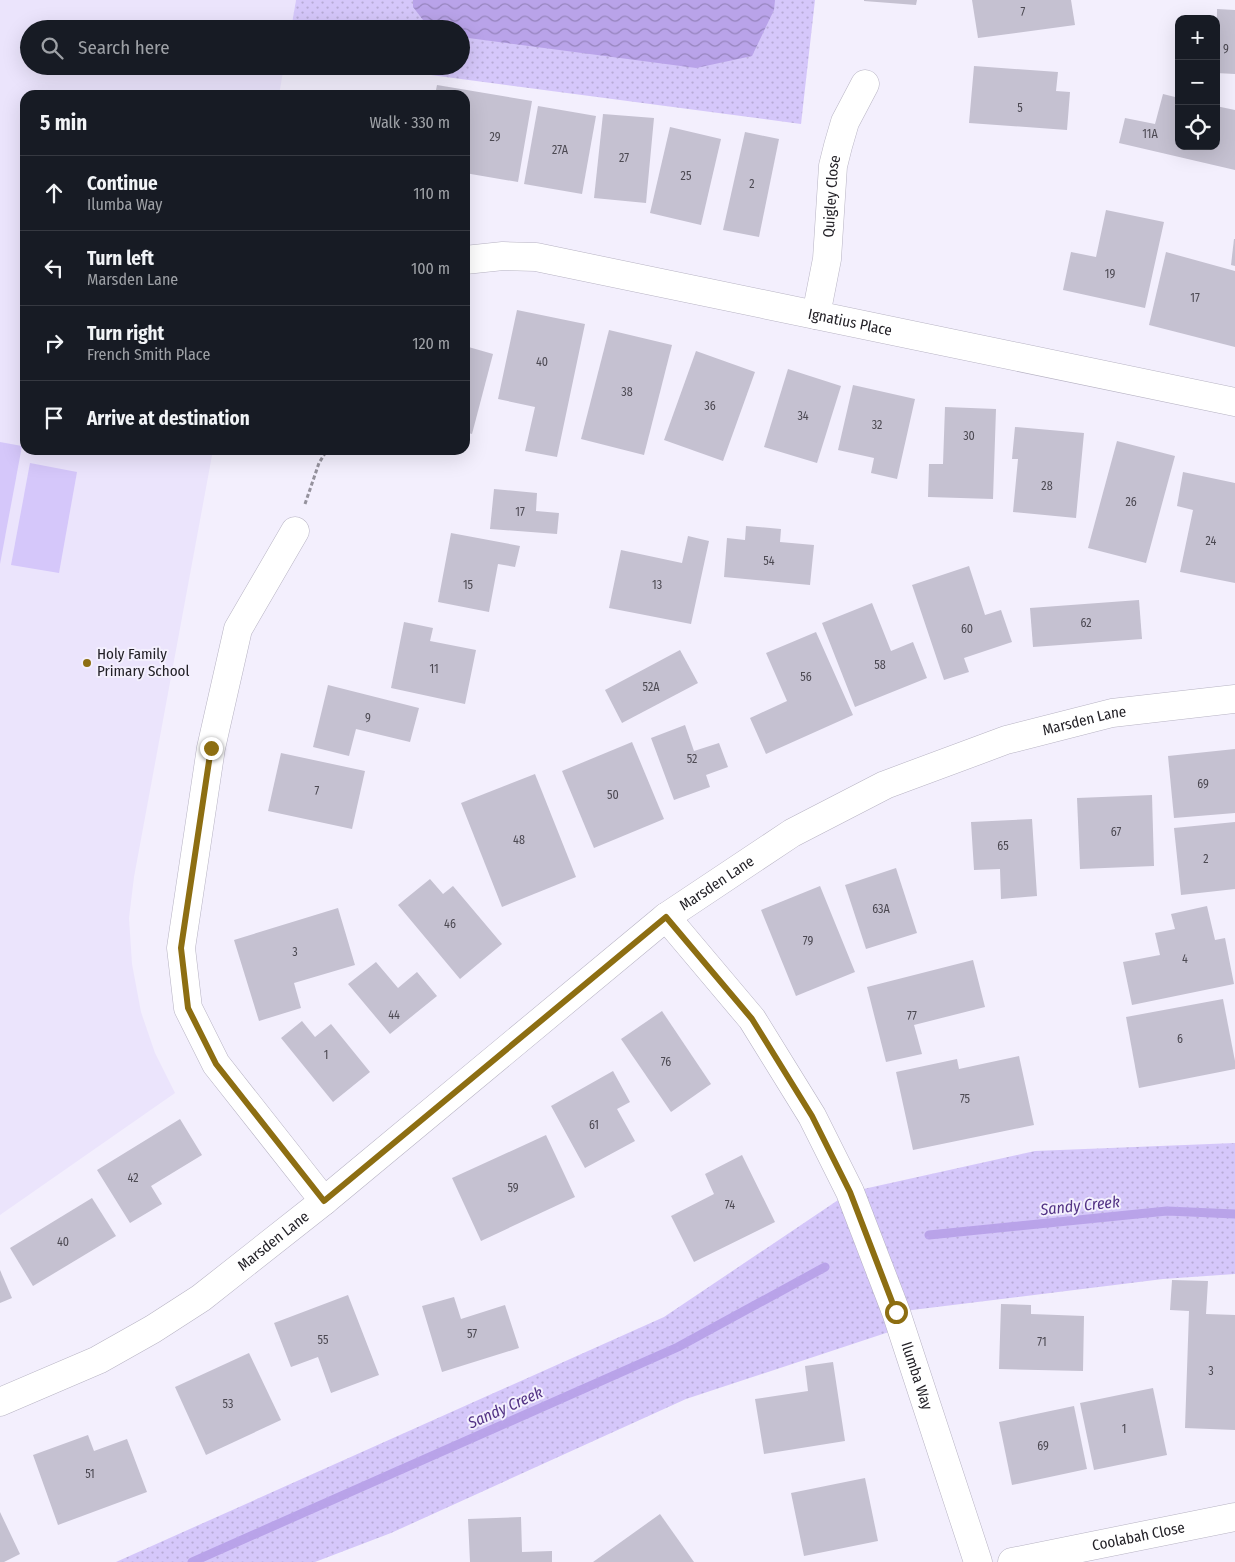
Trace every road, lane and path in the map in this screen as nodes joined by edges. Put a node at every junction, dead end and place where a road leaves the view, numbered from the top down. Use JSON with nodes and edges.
{"nodes":[{"id":1,"x":865,"y":84,"type":"dead end"},
{"id":2,"x":470,"y":259,"type":"edge"},
{"id":3,"x":816,"y":315,"type":"junction"},
{"id":4,"x":1235,"y":402,"type":"edge"},
{"id":5,"x":324,"y":455,"type":"edge"},
{"id":6,"x":295,"y":531,"type":"joint"},
{"id":7,"x":1235,"y":699,"type":"edge"},
{"id":8,"x":666,"y":917,"type":"junction"},
{"id":9,"x":324,"y":1201,"type":"junction"},
{"id":10,"x":0,"y":1402,"type":"edge"},
{"id":11,"x":1235,"y":1516,"type":"edge"},
{"id":12,"x":978,"y":1562,"type":"edge"},
{"id":13,"x":1012,"y":1562,"type":"edge"}],
"edges":[{"from":1,"to":3,"type":"street","name":"Quigley Close"},
{"from":2,"to":3,"type":"street","name":"Ignatius Place"},
{"from":3,"to":4,"type":"street","name":"Ignatius Place"},
{"from":5,"to":6,"type":"path"},
{"from":6,"to":9,"type":"street"},
{"from":7,"to":8,"type":"street","name":"Marsden Lane"},
{"from":8,"to":9,"type":"street","name":"Marsden Lane"},
{"from":8,"to":12,"type":"street","name":"Ilumba Way"},
{"from":9,"to":10,"type":"street","name":"Marsden Lane"},
{"from":11,"to":13,"type":"street","name":"Coolabah Close"}]}
